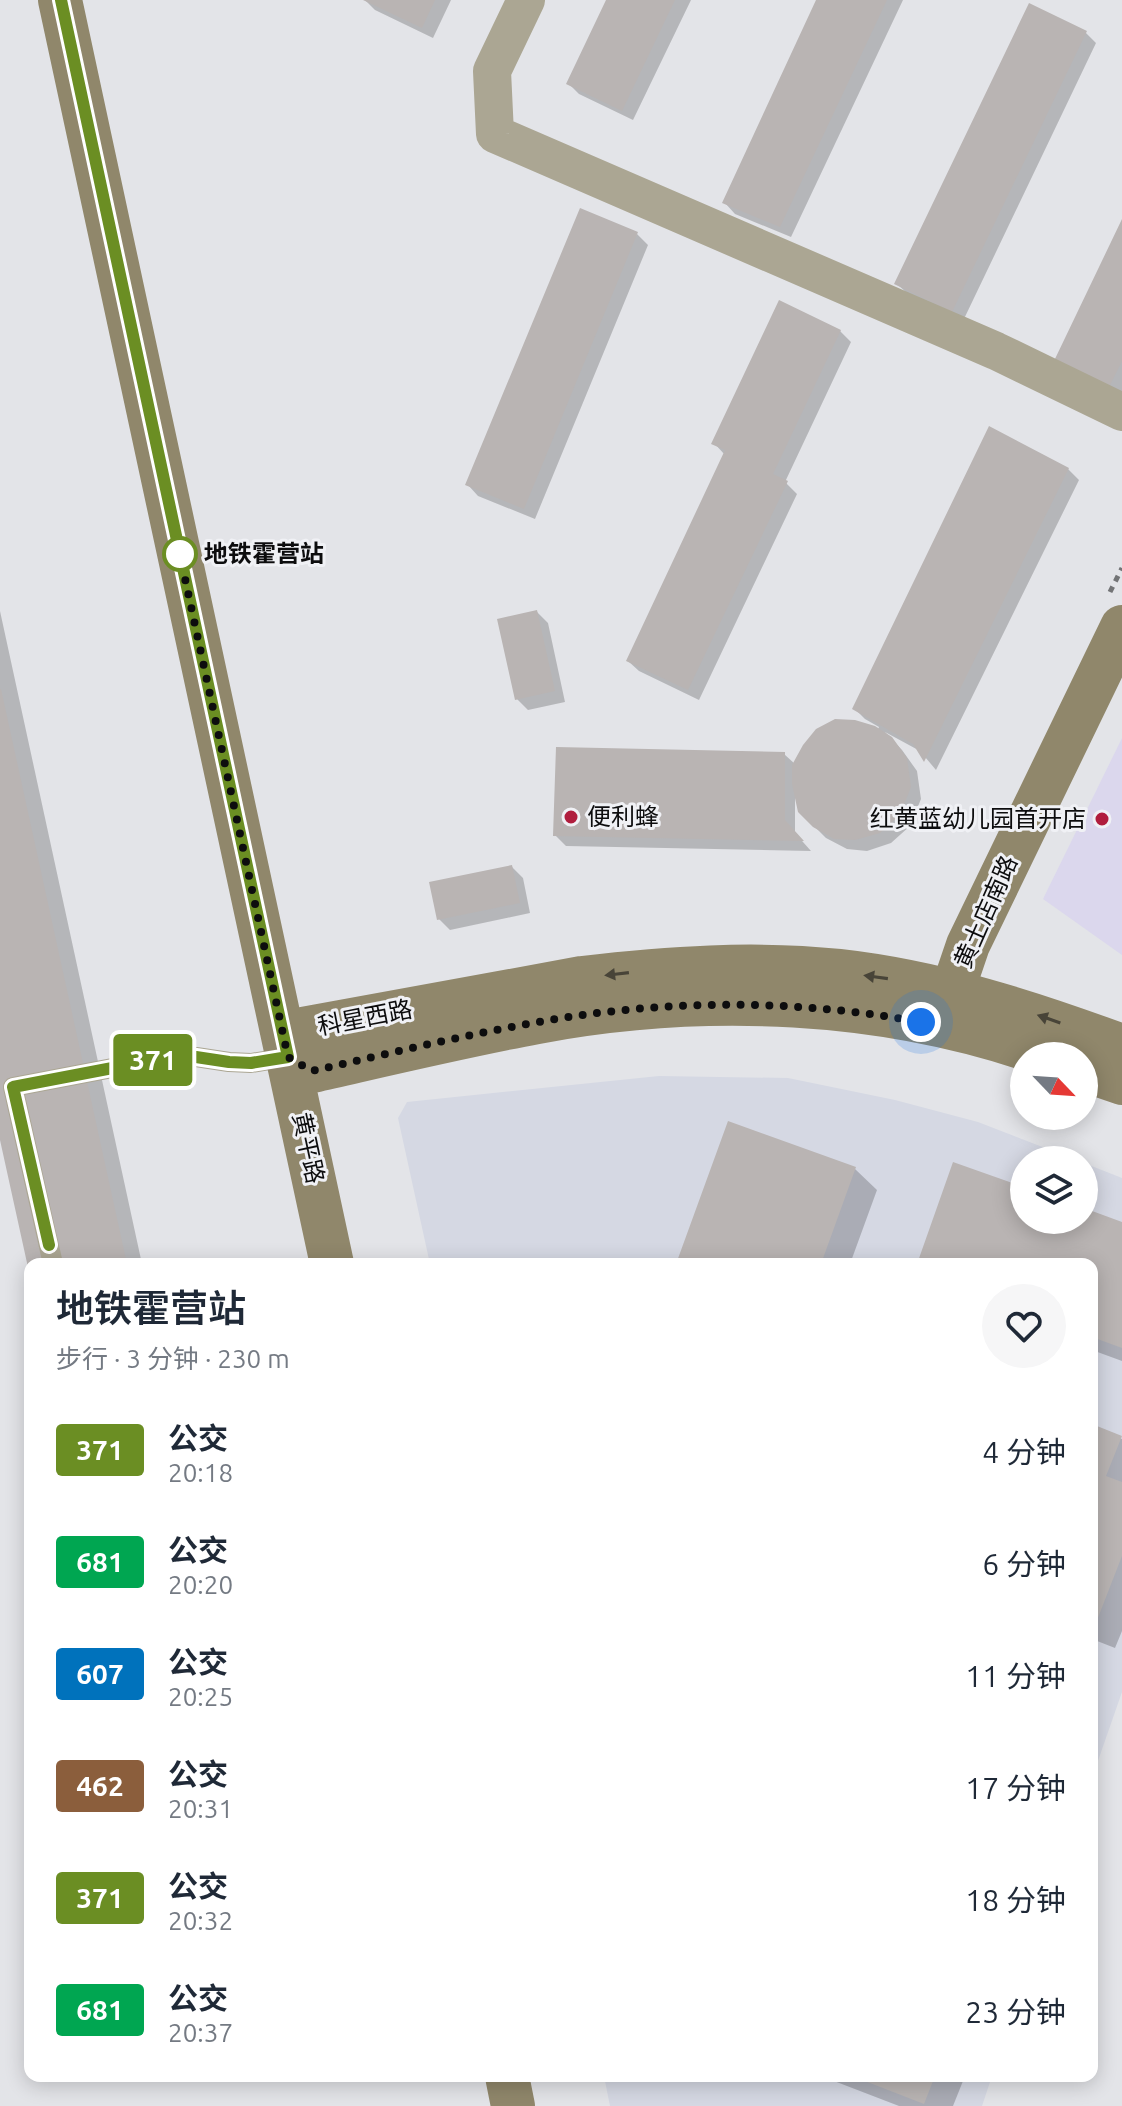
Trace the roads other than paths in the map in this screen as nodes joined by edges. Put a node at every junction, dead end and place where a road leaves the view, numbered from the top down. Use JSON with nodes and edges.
{"nodes":[{"id":1,"x":60,"y":0,"type":"edge"},
{"id":2,"x":83,"y":0,"type":"edge"},
{"id":3,"x":526,"y":0,"type":"edge"},
{"id":4,"x":1122,"y":412,"type":"edge"},
{"id":5,"x":1122,"y":627,"type":"edge"},
{"id":6,"x":949,"y":1010,"type":"junction"},
{"id":7,"x":1010,"y":1044,"type":"edge"},
{"id":8,"x":1122,"y":1046,"type":"edge"},
{"id":9,"x":301,"y":1052,"type":"junction"},
{"id":10,"x":1098,"y":1075,"type":"edge"},
{"id":11,"x":1122,"y":1083,"type":"edge"},
{"id":12,"x":52,"y":1258,"type":"edge"},
{"id":13,"x":331,"y":1258,"type":"edge"},
{"id":14,"x":352,"y":1258,"type":"edge"},
{"id":15,"x":508,"y":2082,"type":"edge"},
{"id":16,"x":527,"y":2082,"type":"edge"},
{"id":17,"x":513,"y":2106,"type":"edge"},
{"id":18,"x":533,"y":2106,"type":"edge"}],
"edges":[{"from":1,"to":9,"type":"main road","name":"黄平路"},
{"from":2,"to":9,"type":"main road","name":"黄平路"},
{"from":3,"to":4,"type":"street"},
{"from":5,"to":6,"type":"main road","name":"黄土店南路"},
{"from":6,"to":7,"type":"main road","name":"科星西路"},
{"from":8,"to":6,"type":"main road","name":"科星西路","one_way":true},
{"from":6,"to":9,"type":"main road","name":"科星西路"},
{"from":9,"to":12,"type":"lane"},
{"from":9,"to":13,"type":"main road","name":"黄平路"},
{"from":9,"to":14,"type":"main road","name":"黄平路"},
{"from":10,"to":11,"type":"main road"},
{"from":15,"to":17,"type":"main road"},
{"from":16,"to":18,"type":"main road"}]}
